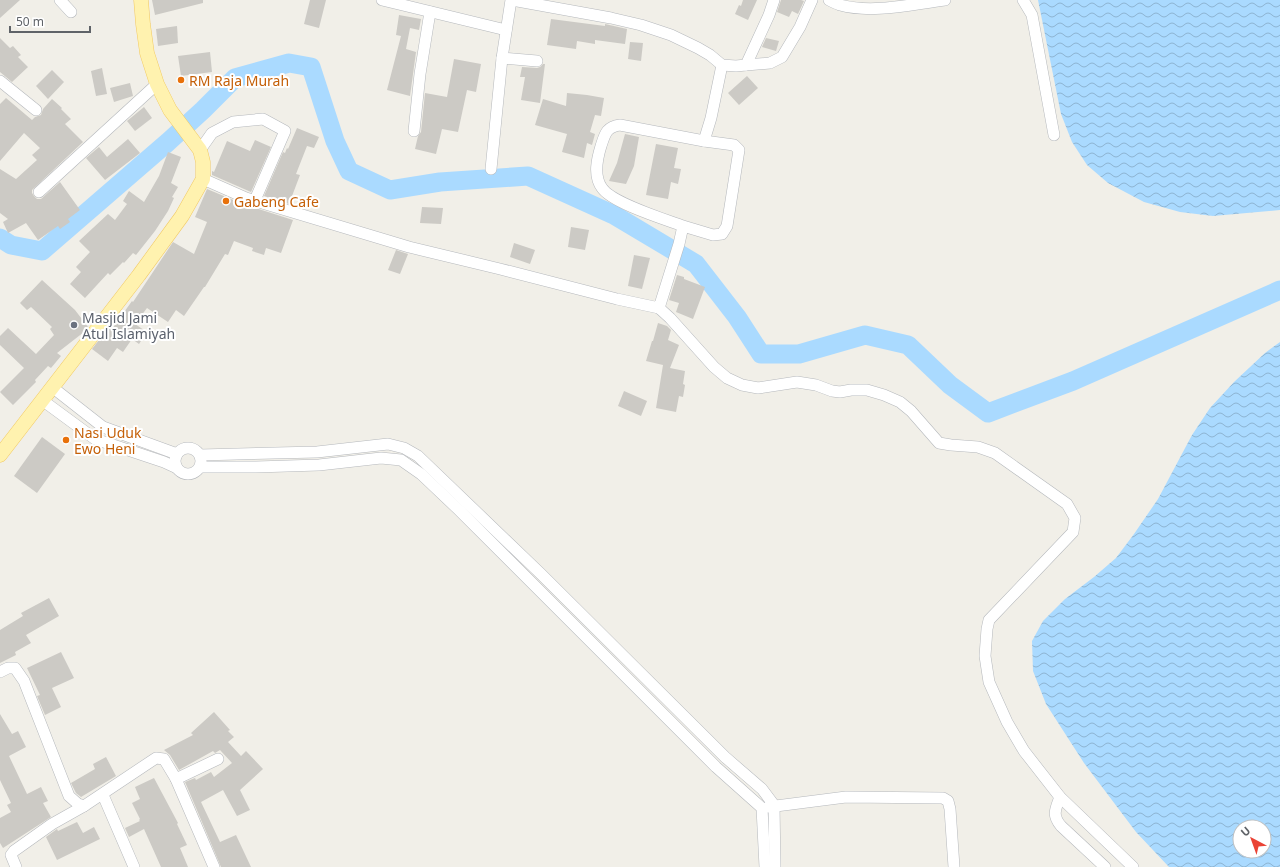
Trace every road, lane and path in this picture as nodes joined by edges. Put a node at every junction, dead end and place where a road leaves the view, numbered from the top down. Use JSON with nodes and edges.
{"nodes":[{"id":1,"x":60,"y":0,"type":"edge"},
{"id":2,"x":141,"y":0,"type":"edge"},
{"id":3,"x":382,"y":0,"type":"edge"},
{"id":4,"x":512,"y":0,"type":"edge"},
{"id":5,"x":774,"y":0,"type":"edge"},
{"id":6,"x":812,"y":0,"type":"edge"},
{"id":7,"x":829,"y":0,"type":"edge"},
{"id":8,"x":945,"y":0,"type":"edge"},
{"id":9,"x":1023,"y":0,"type":"edge"},
{"id":10,"x":72,"y":12,"type":"dead end"},
{"id":11,"x":430,"y":12,"type":"junction"},
{"id":12,"x":506,"y":30,"type":"junction"},
{"id":13,"x":502,"y":58,"type":"junction"},
{"id":14,"x":537,"y":61,"type":"dead end"},
{"id":15,"x":722,"y":65,"type":"junction"},
{"id":16,"x":746,"y":65,"type":"junction"},
{"id":17,"x":157,"y":84,"type":"junction"},
{"id":18,"x":2,"y":86,"type":"edge"},
{"id":19,"x":36,"y":110,"type":"dead end"},
{"id":20,"x":414,"y":131,"type":"dead end"},
{"id":21,"x":1054,"y":136,"type":"dead end"},
{"id":22,"x":704,"y":141,"type":"junction"},
{"id":23,"x":197,"y":146,"type":"junction"},
{"id":24,"x":491,"y":168,"type":"dead end"},
{"id":25,"x":203,"y":179,"type":"junction"},
{"id":26,"x":39,"y":192,"type":"dead end"},
{"id":27,"x":255,"y":200,"type":"junction"},
{"id":28,"x":683,"y":226,"type":"junction"},
{"id":29,"x":659,"y":308,"type":"junction"},
{"id":30,"x":52,"y":388,"type":"junction"},
{"id":31,"x":42,"y":400,"type":"junction"},
{"id":32,"x":317,"y":452,"type":"junction"},
{"id":33,"x":177,"y":454,"type":"junction"},
{"id":34,"x":0,"y":455,"type":"edge"},
{"id":35,"x":200,"y":455,"type":"junction"},
{"id":36,"x":318,"y":465,"type":"junction"},
{"id":37,"x":200,"y":467,"type":"junction"},
{"id":38,"x":177,"y":468,"type":"junction"},
{"id":39,"x":541,"y":574,"type":"junction"},
{"id":40,"x":531,"y":582,"type":"junction"},
{"id":41,"x":0,"y":672,"type":"edge"},
{"id":42,"x":725,"y":757,"type":"junction"},
{"id":43,"x":218,"y":759,"type":"dead end"},
{"id":44,"x":716,"y":767,"type":"junction"},
{"id":45,"x":176,"y":779,"type":"junction"},
{"id":46,"x":103,"y":795,"type":"junction"},
{"id":47,"x":1060,"y":797,"type":"junction"},
{"id":48,"x":774,"y":805,"type":"junction"},
{"id":49,"x":84,"y":806,"type":"junction"},
{"id":50,"x":762,"y":808,"type":"junction"},
{"id":51,"x":16,"y":867,"type":"edge"},
{"id":52,"x":134,"y":867,"type":"edge"},
{"id":53,"x":214,"y":867,"type":"edge"},
{"id":54,"x":765,"y":867,"type":"edge"},
{"id":55,"x":775,"y":867,"type":"edge"},
{"id":56,"x":954,"y":867,"type":"edge"},
{"id":57,"x":1105,"y":867,"type":"edge"},
{"id":58,"x":1133,"y":867,"type":"edge"}],
"edges":[{"from":1,"to":10,"type":"street"},
{"from":2,"to":17,"type":"main road"},
{"from":3,"to":11,"type":"street"},
{"from":4,"to":12,"type":"street"},
{"from":4,"to":15,"type":"street"},
{"from":5,"to":16,"type":"street"},
{"from":6,"to":16,"type":"street"},
{"from":7,"to":8,"type":"street"},
{"from":9,"to":21,"type":"street"},
{"from":11,"to":12,"type":"street"},
{"from":11,"to":20,"type":"street"},
{"from":12,"to":13,"type":"street"},
{"from":13,"to":14,"type":"street"},
{"from":13,"to":24,"type":"street"},
{"from":15,"to":16,"type":"street"},
{"from":15,"to":22,"type":"street"},
{"from":17,"to":23,"type":"main road"},
{"from":17,"to":26,"type":"street"},
{"from":18,"to":19,"type":"street"},
{"from":22,"to":28,"type":"street"},
{"from":22,"to":28,"type":"street"},
{"from":23,"to":25,"type":"main road"},
{"from":23,"to":27,"type":"street"},
{"from":25,"to":27,"type":"street"},
{"from":25,"to":30,"type":"main road"},
{"from":27,"to":29,"type":"street"},
{"from":28,"to":29,"type":"street"},
{"from":29,"to":47,"type":"street"},
{"from":30,"to":31,"type":"main road"},
{"from":30,"to":33,"type":"street"},
{"from":31,"to":34,"type":"main road"},
{"from":31,"to":38,"type":"street"},
{"from":32,"to":35,"type":"street"},
{"from":32,"to":36,"type":"street"},
{"from":32,"to":39,"type":"street"},
{"from":33,"to":35,"type":"street"},
{"from":33,"to":38,"type":"street"},
{"from":35,"to":37,"type":"street"},
{"from":36,"to":37,"type":"street"},
{"from":36,"to":40,"type":"street"},
{"from":37,"to":38,"type":"street"},
{"from":39,"to":40,"type":"street"},
{"from":39,"to":42,"type":"street"},
{"from":40,"to":44,"type":"street"},
{"from":41,"to":49,"type":"street"},
{"from":42,"to":44,"type":"street"},
{"from":42,"to":48,"type":"street"},
{"from":43,"to":45,"type":"street"},
{"from":44,"to":50,"type":"street"},
{"from":45,"to":46,"type":"street"},
{"from":45,"to":53,"type":"street"},
{"from":46,"to":49,"type":"street"},
{"from":46,"to":52,"type":"street"},
{"from":47,"to":57,"type":"street"},
{"from":47,"to":58,"type":"street"},
{"from":48,"to":50,"type":"street"},
{"from":48,"to":55,"type":"street"},
{"from":48,"to":56,"type":"street"},
{"from":49,"to":51,"type":"street"},
{"from":50,"to":54,"type":"street"}]}
